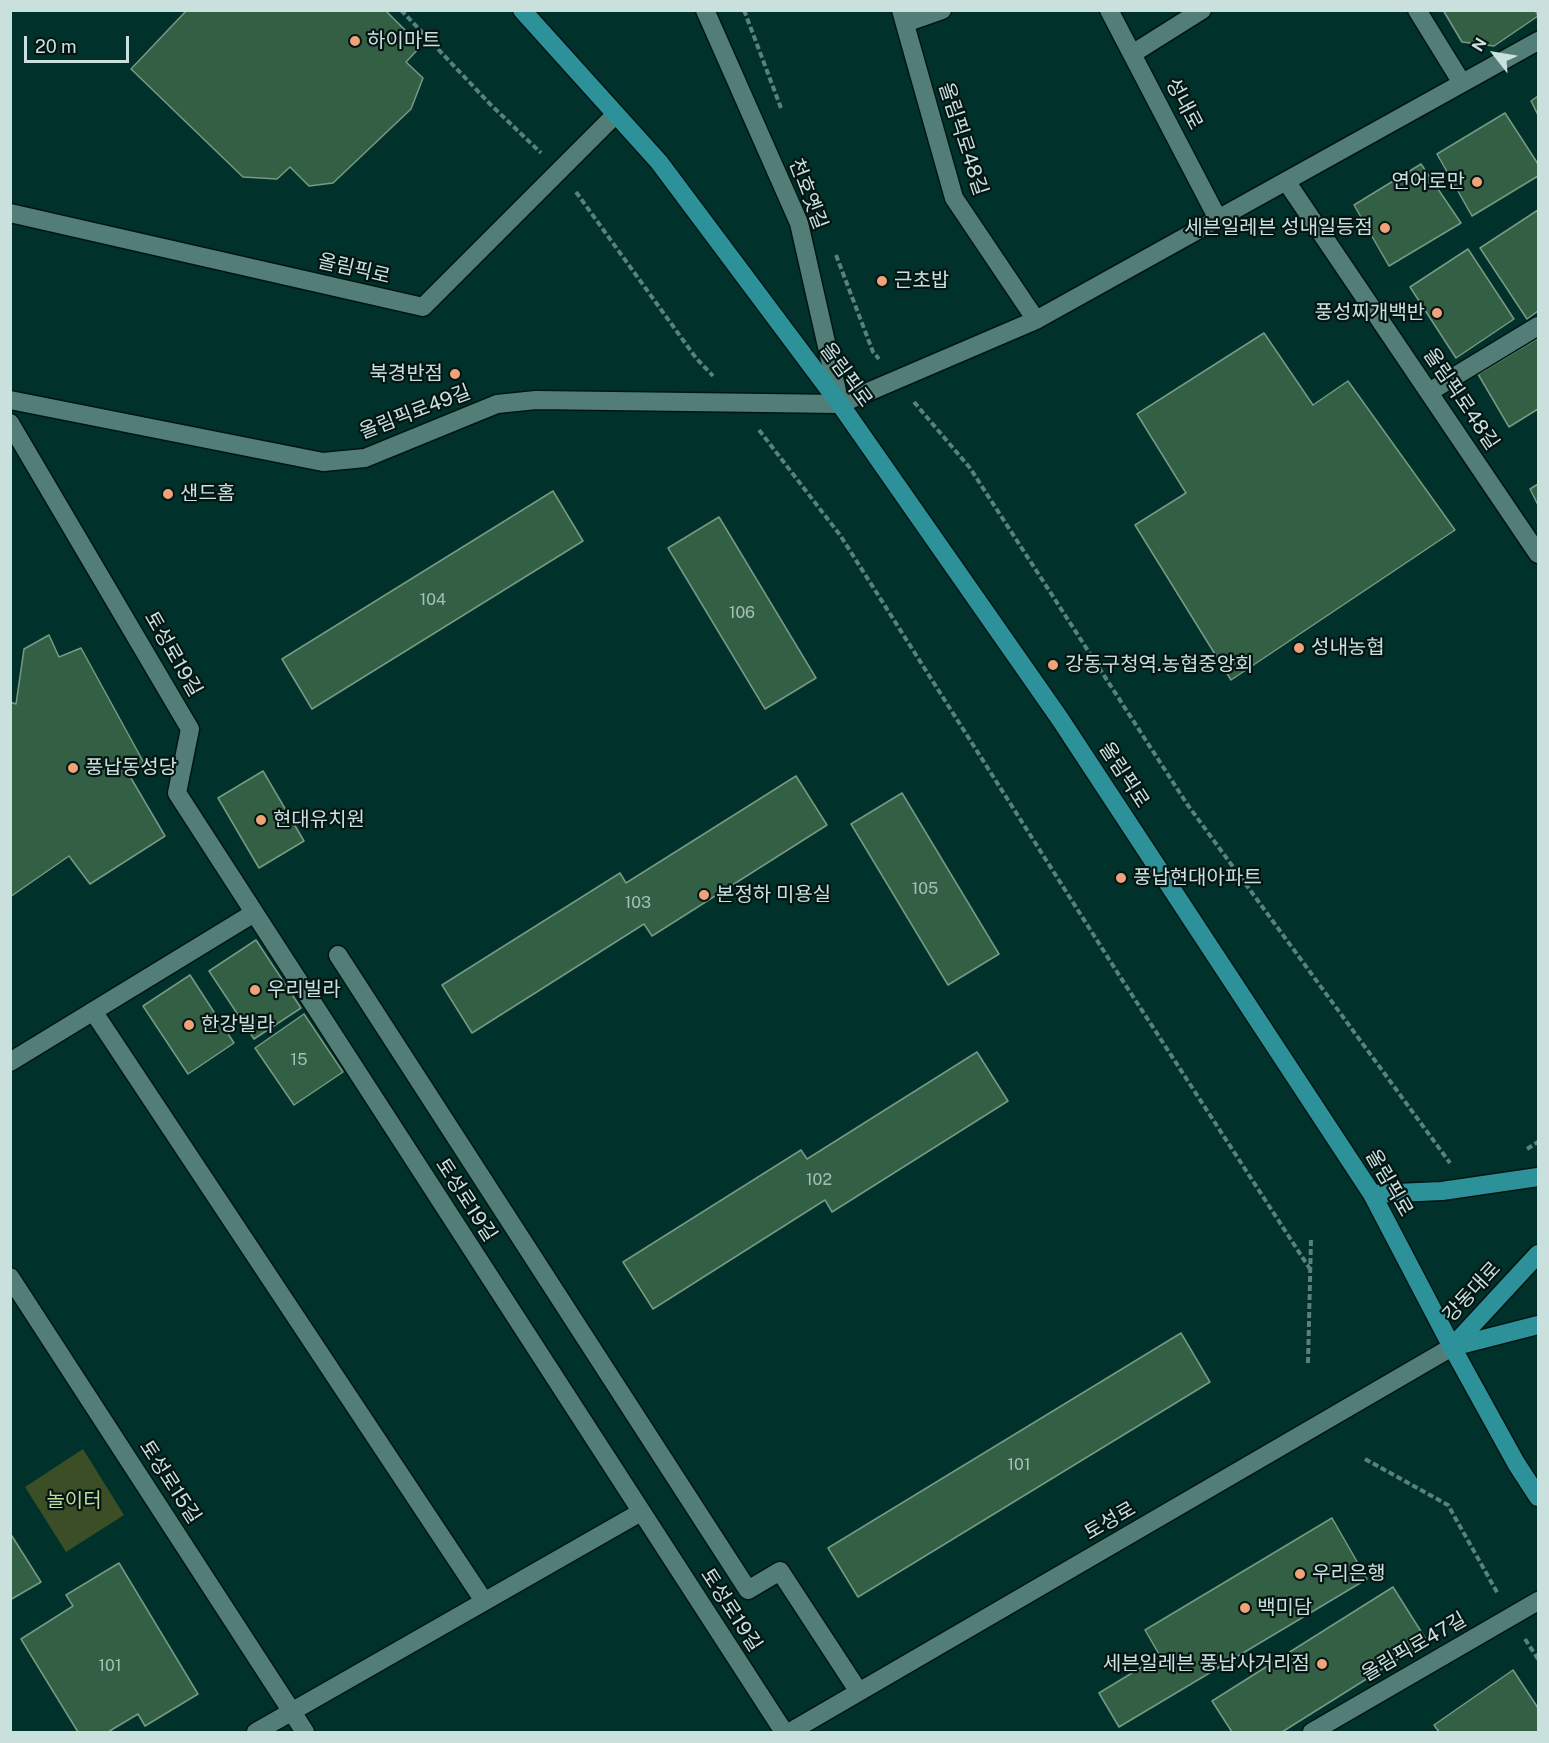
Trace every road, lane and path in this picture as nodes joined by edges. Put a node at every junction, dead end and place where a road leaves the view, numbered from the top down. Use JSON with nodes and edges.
{"nodes":[{"id":1,"x":522,"y":10,"type":"edge"},
{"id":2,"x":705,"y":10,"type":"edge"},
{"id":3,"x":744,"y":10,"type":"edge"},
{"id":4,"x":942,"y":10,"type":"edge"},
{"id":5,"x":1109,"y":10,"type":"edge"},
{"id":6,"x":1202,"y":10,"type":"edge"},
{"id":7,"x":1416,"y":10,"type":"edge"},
{"id":8,"x":903,"y":17,"type":"edge"},
{"id":9,"x":1539,"y":41,"type":"edge"},
{"id":10,"x":1132,"y":54,"type":"junction"},
{"id":11,"x":1462,"y":83,"type":"junction"},
{"id":12,"x":781,"y":110,"type":"dead end"},
{"id":13,"x":615,"y":115,"type":"junction"},
{"id":14,"x":1286,"y":181,"type":"junction"},
{"id":15,"x":10,"y":213,"type":"edge"},
{"id":16,"x":1218,"y":219,"type":"junction"},
{"id":17,"x":835,"y":253,"type":"dead end"},
{"id":18,"x":1036,"y":320,"type":"junction"},
{"id":19,"x":1539,"y":326,"type":"edge"},
{"id":20,"x":696,"y":358,"type":"dead end"},
{"id":21,"x":895,"y":380,"type":"junction"},
{"id":22,"x":1429,"y":392,"type":"junction"},
{"id":23,"x":10,"y":400,"type":"edge"},
{"id":24,"x":737,"y":402,"type":"junction"},
{"id":25,"x":840,"y":404,"type":"junction"},
{"id":26,"x":10,"y":423,"type":"edge"},
{"id":27,"x":1539,"y":554,"type":"edge"},
{"id":28,"x":254,"y":912,"type":"junction"},
{"id":29,"x":338,"y":955,"type":"dead end"},
{"id":30,"x":93,"y":1011,"type":"junction"},
{"id":31,"x":10,"y":1062,"type":"edge"},
{"id":32,"x":1451,"y":1164,"type":"dead end"},
{"id":33,"x":1539,"y":1177,"type":"edge"},
{"id":34,"x":1372,"y":1194,"type":"junction"},
{"id":35,"x":1311,"y":1239,"type":"dead end"},
{"id":36,"x":1539,"y":1254,"type":"edge"},
{"id":37,"x":1310,"y":1269,"type":"junction"},
{"id":38,"x":10,"y":1277,"type":"edge"},
{"id":39,"x":1539,"y":1325,"type":"edge"},
{"id":40,"x":1452,"y":1347,"type":"junction"},
{"id":41,"x":1308,"y":1363,"type":"dead end"},
{"id":42,"x":1365,"y":1459,"type":"dead end"},
{"id":43,"x":1539,"y":1497,"type":"edge"},
{"id":44,"x":641,"y":1512,"type":"junction"},
{"id":45,"x":484,"y":1601,"type":"junction"},
{"id":46,"x":1539,"y":1601,"type":"edge"},
{"id":47,"x":1511,"y":1617,"type":"junction"},
{"id":48,"x":1539,"y":1659,"type":"edge"},
{"id":49,"x":859,"y":1692,"type":"junction"},
{"id":50,"x":292,"y":1712,"type":"junction"},
{"id":51,"x":256,"y":1732,"type":"edge"},
{"id":52,"x":305,"y":1732,"type":"edge"},
{"id":53,"x":784,"y":1732,"type":"edge"},
{"id":54,"x":790,"y":1732,"type":"edge"},
{"id":55,"x":1312,"y":1732,"type":"edge"}],
"edges":[{"from":1,"to":13,"type":"main road","name":"올림픽로"},
{"from":2,"to":25,"type":"street","name":"천호옛길"},
{"from":3,"to":12,"type":"path"},
{"from":4,"to":8,"type":"street"},
{"from":5,"to":10,"type":"street","name":"성내로"},
{"from":6,"to":10,"type":"street"},
{"from":7,"to":11,"type":"street"},
{"from":8,"to":18,"type":"street","name":"올림픽로48길"},
{"from":9,"to":11,"type":"street"},
{"from":10,"to":16,"type":"street","name":"성내로"},
{"from":11,"to":14,"type":"street"},
{"from":13,"to":15,"type":"street","name":"올림픽로"},
{"from":13,"to":25,"type":"main road","name":"올림픽로"},
{"from":14,"to":16,"type":"street"},
{"from":14,"to":22,"type":"street","name":"올림픽로48길"},
{"from":16,"to":18,"type":"street"},
{"from":17,"to":21,"type":"path"},
{"from":18,"to":21,"type":"street"},
{"from":19,"to":22,"type":"street"},
{"from":20,"to":24,"type":"path"},
{"from":21,"to":25,"type":"street"},
{"from":21,"to":32,"type":"path"},
{"from":22,"to":27,"type":"street","name":"올림픽로48길"},
{"from":23,"to":24,"type":"street","name":"올림픽로49길"},
{"from":24,"to":25,"type":"street","name":"올림픽로49길"},
{"from":24,"to":37,"type":"path"},
{"from":25,"to":34,"type":"main road","name":"올림픽로"},
{"from":26,"to":28,"type":"street","name":"토성로19길"},
{"from":28,"to":30,"type":"street"},
{"from":28,"to":44,"type":"street","name":"토성로19길"},
{"from":29,"to":49,"type":"street"},
{"from":30,"to":31,"type":"street"},
{"from":30,"to":45,"type":"street"},
{"from":33,"to":34,"type":"main road"},
{"from":34,"to":40,"type":"main road","name":"올림픽로"},
{"from":35,"to":37,"type":"path"},
{"from":36,"to":40,"type":"main road","name":"강동대로"},
{"from":37,"to":41,"type":"path"},
{"from":38,"to":50,"type":"street","name":"토성로15길"},
{"from":39,"to":40,"type":"main road","name":"강동대로"},
{"from":40,"to":43,"type":"main road","name":"올림픽로"},
{"from":40,"to":49,"type":"street","name":"토성로"},
{"from":42,"to":47,"type":"path"},
{"from":44,"to":45,"type":"street"},
{"from":44,"to":53,"type":"street","name":"토성로19길"},
{"from":45,"to":50,"type":"street"},
{"from":46,"to":47,"type":"street","name":"올림픽로47길"},
{"from":47,"to":48,"type":"path"},
{"from":47,"to":55,"type":"street","name":"올림픽로47길"},
{"from":49,"to":54,"type":"street","name":"토성로"},
{"from":50,"to":51,"type":"street"},
{"from":50,"to":52,"type":"street","name":"토성로15길"}]}
